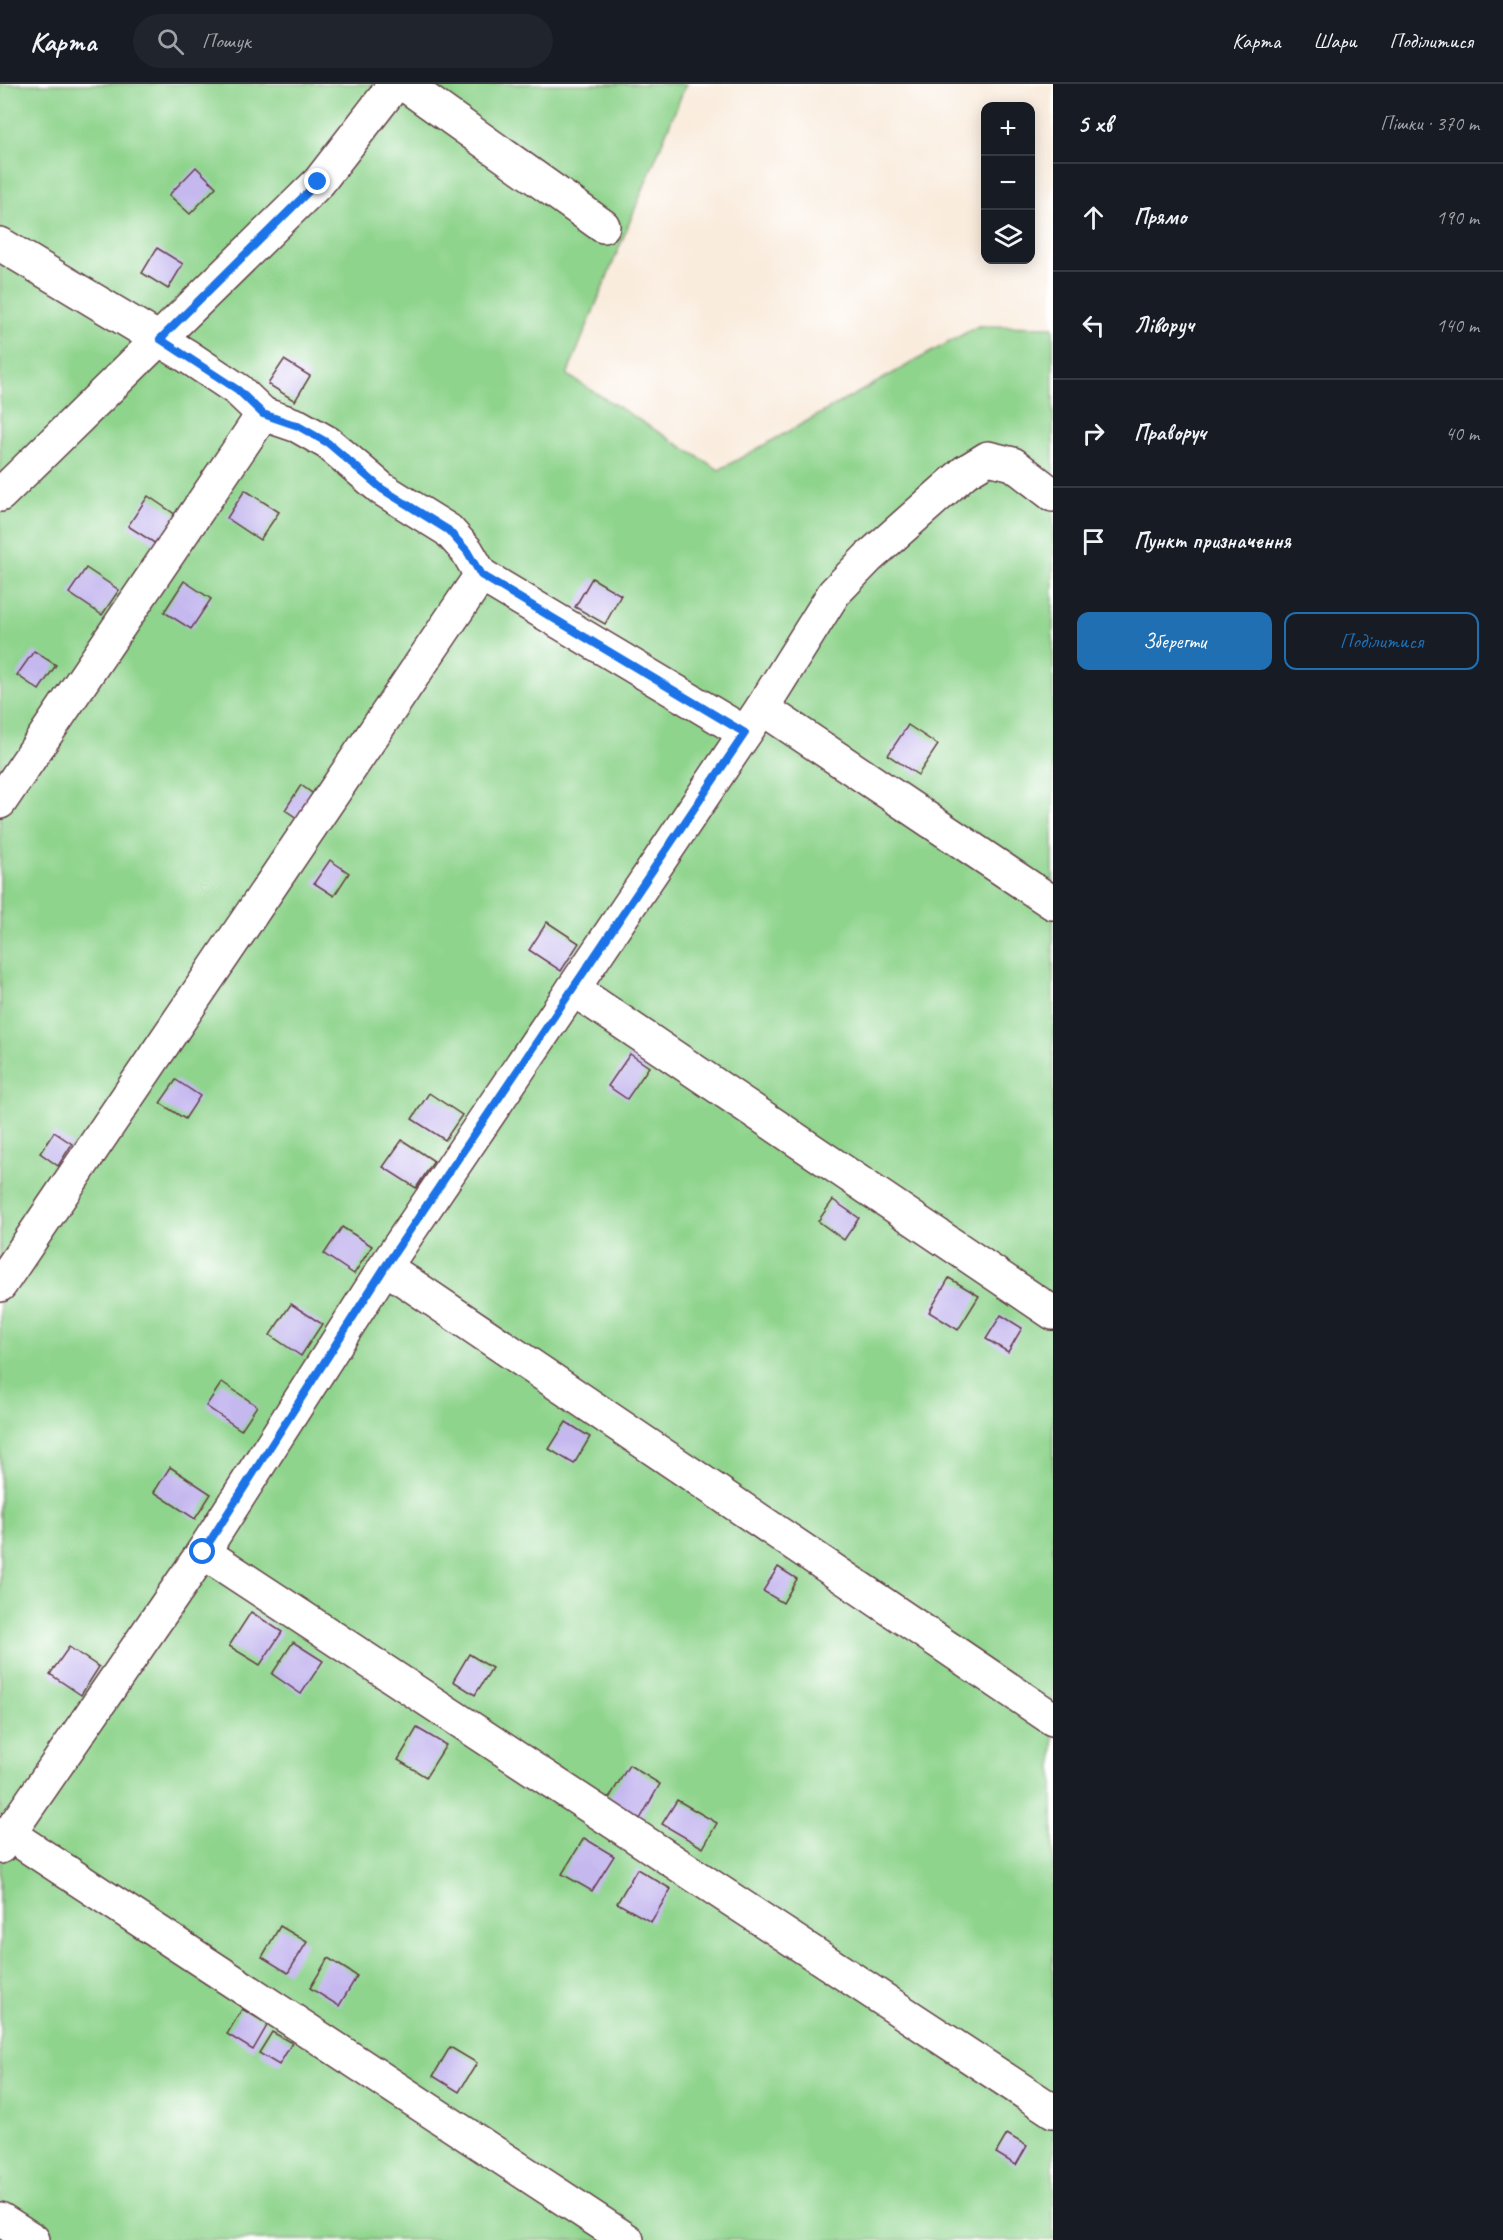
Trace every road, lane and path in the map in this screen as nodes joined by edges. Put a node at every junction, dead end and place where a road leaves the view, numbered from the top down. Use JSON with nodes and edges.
{"nodes":[{"id":1,"x":395,"y":84,"type":"edge"},
{"id":2,"x":404,"y":84,"type":"edge"},
{"id":3,"x":603,"y":226,"type":"dead end"},
{"id":4,"x":0,"y":244,"type":"edge"},
{"id":5,"x":160,"y":339,"type":"junction"},
{"id":6,"x":263,"y":414,"type":"junction"},
{"id":7,"x":0,"y":495,"type":"edge"},
{"id":8,"x":1053,"y":495,"type":"edge"},
{"id":9,"x":481,"y":575,"type":"junction"},
{"id":10,"x":754,"y":721,"type":"junction"},
{"id":11,"x":0,"y":802,"type":"edge"},
{"id":12,"x":1053,"y":903,"type":"edge"},
{"id":13,"x":573,"y":989,"type":"junction"},
{"id":14,"x":385,"y":1267,"type":"junction"},
{"id":15,"x":0,"y":1285,"type":"edge"},
{"id":16,"x":1053,"y":1313,"type":"edge"},
{"id":17,"x":203,"y":1552,"type":"junction"},
{"id":18,"x":1053,"y":1719,"type":"edge"},
{"id":19,"x":4,"y":1840,"type":"edge"},
{"id":20,"x":1053,"y":2111,"type":"edge"},
{"id":21,"x":0,"y":2219,"type":"edge"},
{"id":22,"x":33,"y":2240,"type":"edge"},
{"id":23,"x":627,"y":2240,"type":"edge"}],
"edges":[{"from":1,"to":5,"type":"lane"},
{"from":2,"to":3,"type":"lane"},
{"from":4,"to":5,"type":"lane"},
{"from":5,"to":6,"type":"lane"},
{"from":5,"to":7,"type":"lane"},
{"from":6,"to":9,"type":"lane"},
{"from":6,"to":11,"type":"lane"},
{"from":8,"to":10,"type":"lane"},
{"from":9,"to":10,"type":"lane"},
{"from":9,"to":15,"type":"lane"},
{"from":10,"to":12,"type":"lane"},
{"from":10,"to":13,"type":"lane"},
{"from":13,"to":14,"type":"lane"},
{"from":13,"to":16,"type":"lane"},
{"from":14,"to":17,"type":"lane"},
{"from":14,"to":18,"type":"lane"},
{"from":17,"to":19,"type":"lane"},
{"from":17,"to":20,"type":"lane"},
{"from":19,"to":23,"type":"lane"},
{"from":21,"to":22,"type":"lane"}]}
